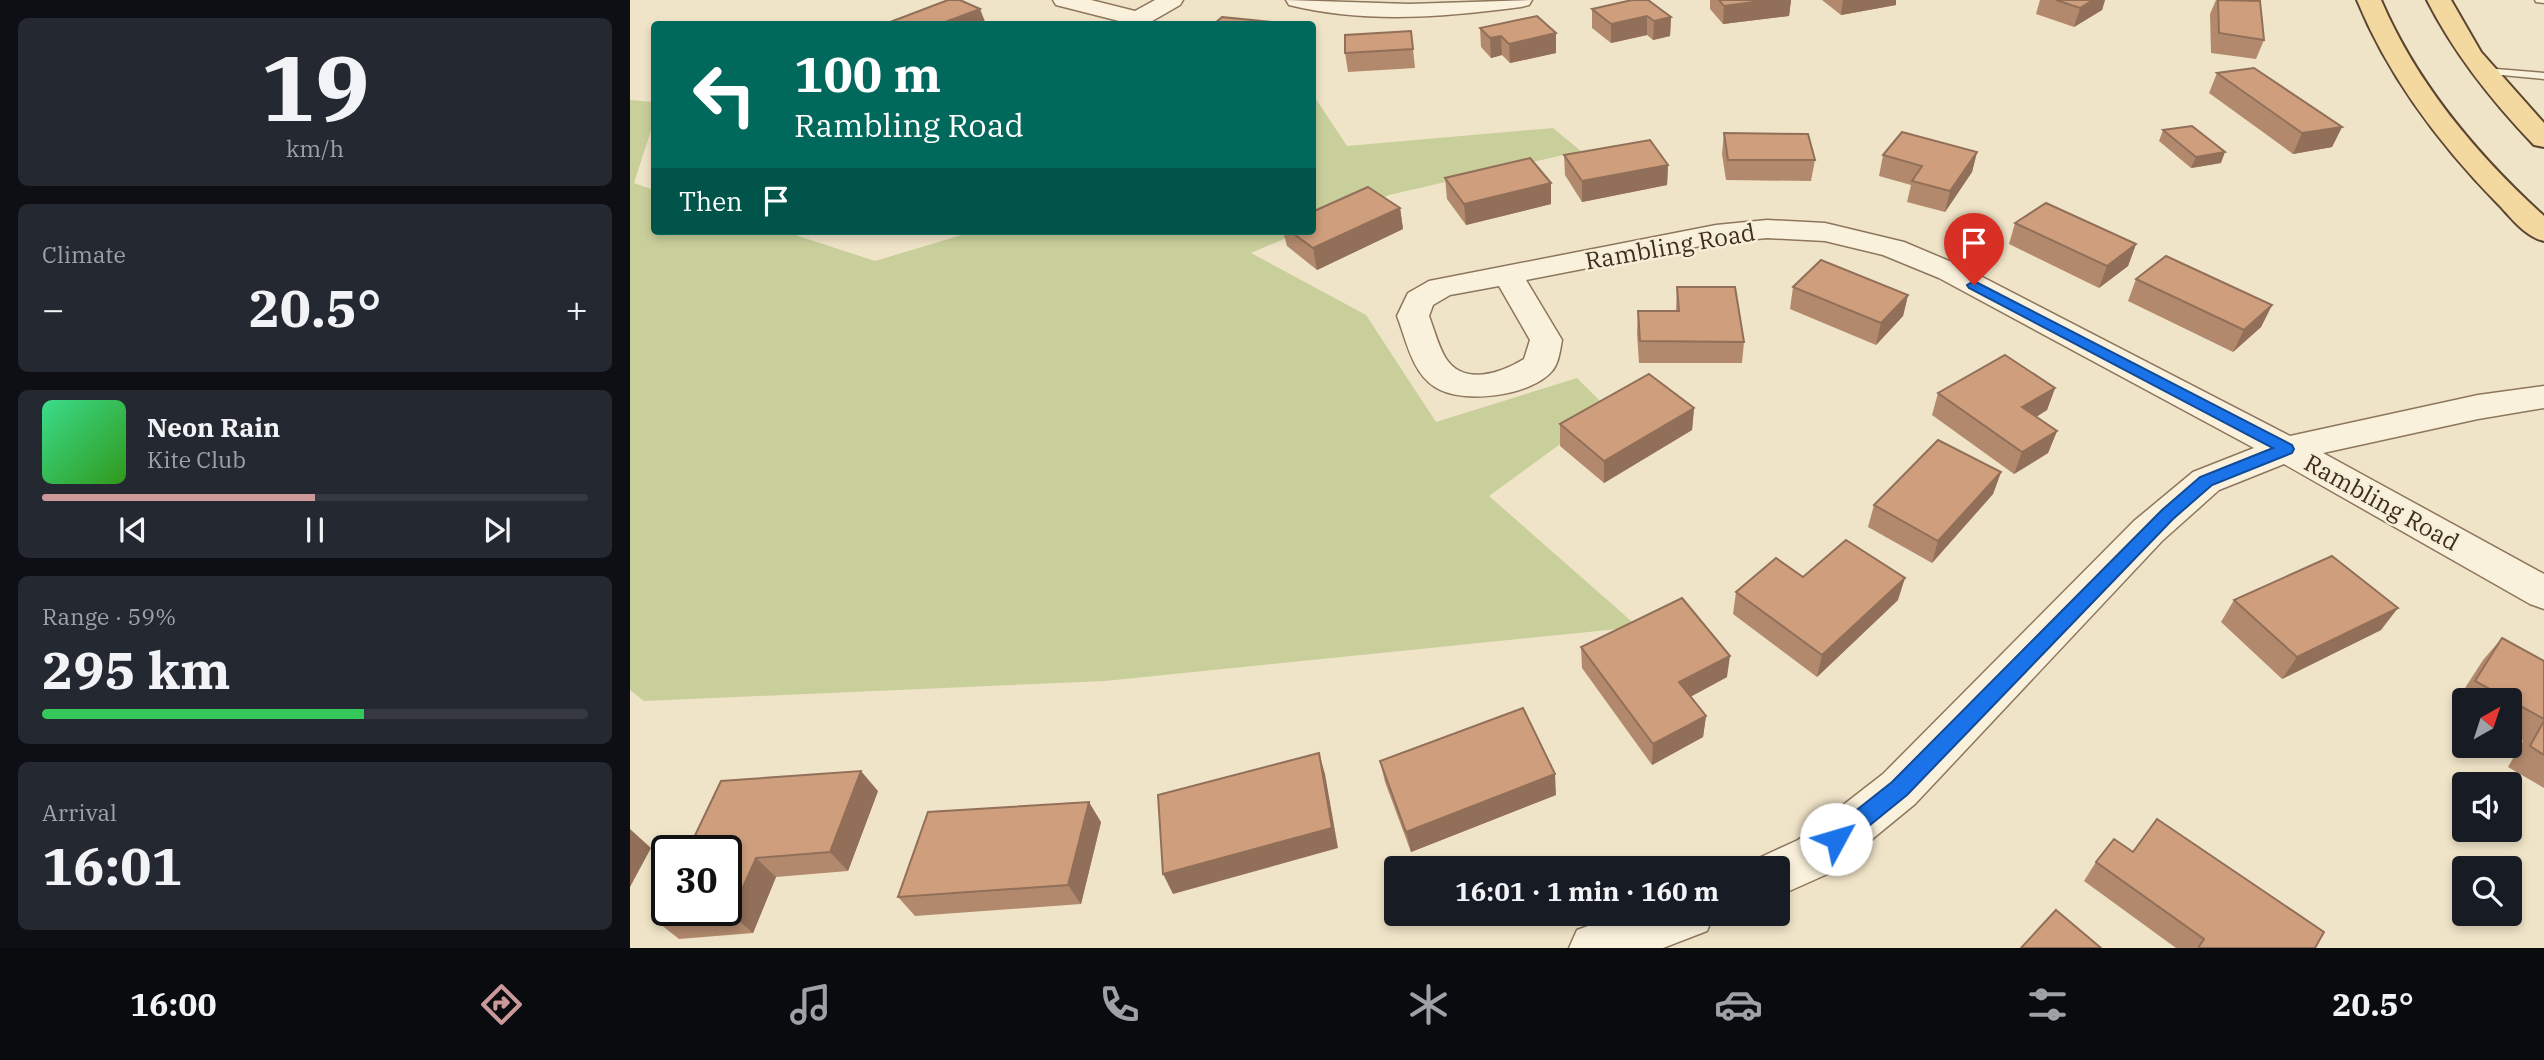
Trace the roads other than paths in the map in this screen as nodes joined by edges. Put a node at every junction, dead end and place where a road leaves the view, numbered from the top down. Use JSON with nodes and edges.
{"nodes":[{"id":1,"x":1064,"y":0,"type":"edge"},
{"id":2,"x":1172,"y":0,"type":"edge"},
{"id":3,"x":1297,"y":0,"type":"edge"},
{"id":4,"x":1521,"y":0,"type":"edge"},
{"id":5,"x":2369,"y":0,"type":"edge"},
{"id":6,"x":2439,"y":0,"type":"edge"},
{"id":7,"x":1131,"y":21,"type":"edge"},
{"id":8,"x":1136,"y":21,"type":"edge"},
{"id":9,"x":2484,"y":71,"type":"junction"},
{"id":10,"x":2544,"y":76,"type":"edge"},
{"id":11,"x":2544,"y":139,"type":"edge"},
{"id":12,"x":2544,"y":232,"type":"edge"},
{"id":13,"x":1508,"y":275,"type":"dead end"},
{"id":14,"x":2544,"y":397,"type":"edge"},
{"id":15,"x":2286,"y":449,"type":"junction"},
{"id":16,"x":2544,"y":593,"type":"edge"},
{"id":17,"x":1790,"y":867,"type":"edge"},
{"id":18,"x":1656,"y":926,"type":"edge"},
{"id":19,"x":1595,"y":948,"type":"edge"}],
"edges":[{"from":1,"to":7,"type":"street"},
{"from":2,"to":8,"type":"street"},
{"from":3,"to":4,"type":"street"},
{"from":5,"to":12,"type":"main road"},
{"from":6,"to":9,"type":"main road"},
{"from":9,"to":10,"type":"lane"},
{"from":9,"to":11,"type":"main road"},
{"from":13,"to":15,"type":"street","name":"Rambling Road"},
{"from":14,"to":15,"type":"street"},
{"from":15,"to":16,"type":"street","name":"Rambling Road"},
{"from":15,"to":17,"type":"street"},
{"from":18,"to":19,"type":"street"}]}
